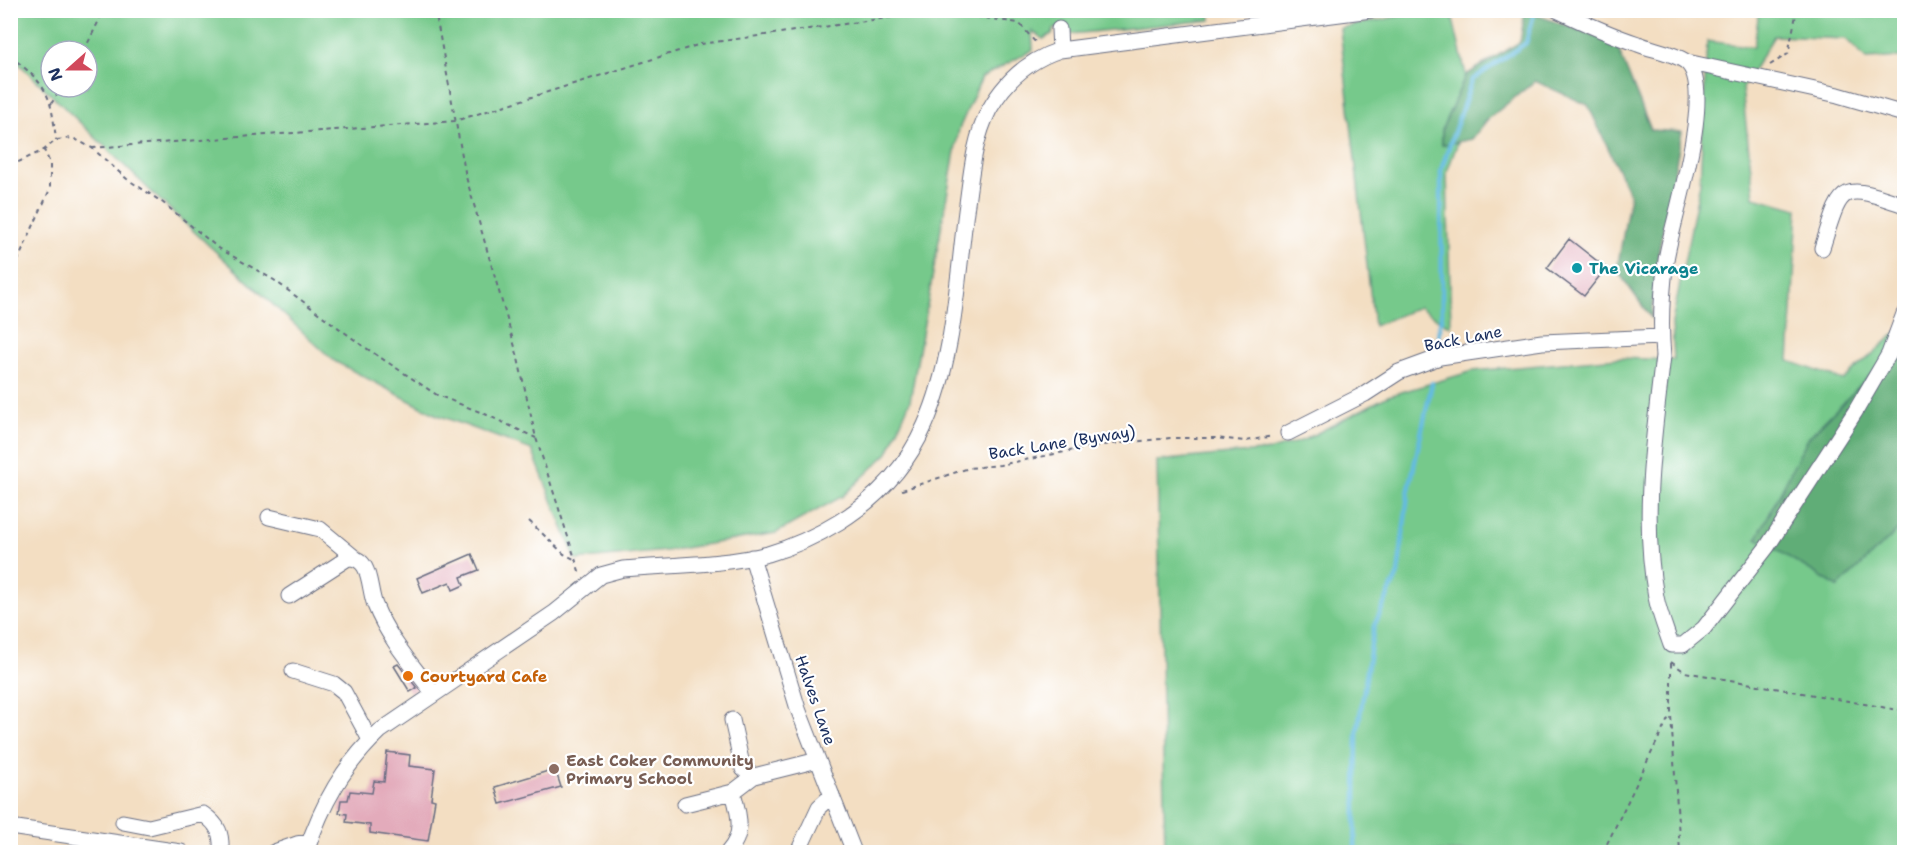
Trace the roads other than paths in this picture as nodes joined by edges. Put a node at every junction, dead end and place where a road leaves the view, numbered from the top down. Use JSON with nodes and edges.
{"nodes":[{"id":1,"x":1371,"y":10,"type":"edge"},
{"id":2,"x":1557,"y":10,"type":"edge"},
{"id":3,"x":1059,"y":29,"type":"dead end"},
{"id":4,"x":1060,"y":50,"type":"junction"},
{"id":5,"x":1687,"y":62,"type":"junction"},
{"id":6,"x":1905,"y":114,"type":"edge"},
{"id":7,"x":1905,"y":205,"type":"edge"},
{"id":8,"x":1822,"y":248,"type":"dead end"},
{"id":9,"x":1905,"y":314,"type":"edge"},
{"id":10,"x":1661,"y":337,"type":"junction"},
{"id":11,"x":1288,"y":433,"type":"road end"},
{"id":12,"x":269,"y":517,"type":"dead end"},
{"id":13,"x":752,"y":557,"type":"junction"},
{"id":14,"x":355,"y":558,"type":"junction"},
{"id":15,"x":289,"y":596,"type":"dead end"},
{"id":16,"x":293,"y":671,"type":"dead end"},
{"id":17,"x":434,"y":694,"type":"junction"},
{"id":18,"x":732,"y":720,"type":"dead end"},
{"id":19,"x":370,"y":740,"type":"junction"},
{"id":20,"x":818,"y":760,"type":"junction"},
{"id":21,"x":754,"y":776,"type":"junction"},
{"id":22,"x":733,"y":792,"type":"junction"},
{"id":23,"x":832,"y":795,"type":"junction"},
{"id":24,"x":685,"y":804,"type":"dead end"},
{"id":25,"x":123,"y":822,"type":"dead end"},
{"id":26,"x":10,"y":827,"type":"edge"},
{"id":27,"x":308,"y":847,"type":"edge"},
{"id":28,"x":182,"y":852,"type":"edge"},
{"id":29,"x":221,"y":852,"type":"edge"},
{"id":30,"x":274,"y":852,"type":"edge"},
{"id":31,"x":728,"y":852,"type":"edge"},
{"id":32,"x":798,"y":852,"type":"edge"},
{"id":33,"x":854,"y":852,"type":"edge"}],
"edges":[{"from":1,"to":4,"type":"street"},
{"from":2,"to":5,"type":"street"},
{"from":3,"to":4,"type":"street"},
{"from":4,"to":13,"type":"street"},
{"from":5,"to":6,"type":"street"},
{"from":5,"to":10,"type":"street"},
{"from":7,"to":8,"type":"street"},
{"from":9,"to":10,"type":"street"},
{"from":10,"to":11,"type":"street","name":"Back Lane"},
{"from":12,"to":14,"type":"street"},
{"from":13,"to":17,"type":"street"},
{"from":13,"to":20,"type":"street","name":"Halves Lane"},
{"from":14,"to":15,"type":"street"},
{"from":14,"to":17,"type":"street"},
{"from":16,"to":19,"type":"street"},
{"from":17,"to":19,"type":"street"},
{"from":18,"to":21,"type":"street"},
{"from":19,"to":27,"type":"street"},
{"from":20,"to":21,"type":"street"},
{"from":20,"to":23,"type":"street","name":"Halves Lane"},
{"from":21,"to":22,"type":"street"},
{"from":22,"to":24,"type":"street"},
{"from":22,"to":31,"type":"street"},
{"from":23,"to":32,"type":"street"},
{"from":23,"to":33,"type":"street","name":"Halves Lane"},
{"from":25,"to":29,"type":"street"},
{"from":26,"to":28,"type":"street"},
{"from":27,"to":30,"type":"street"}]}
